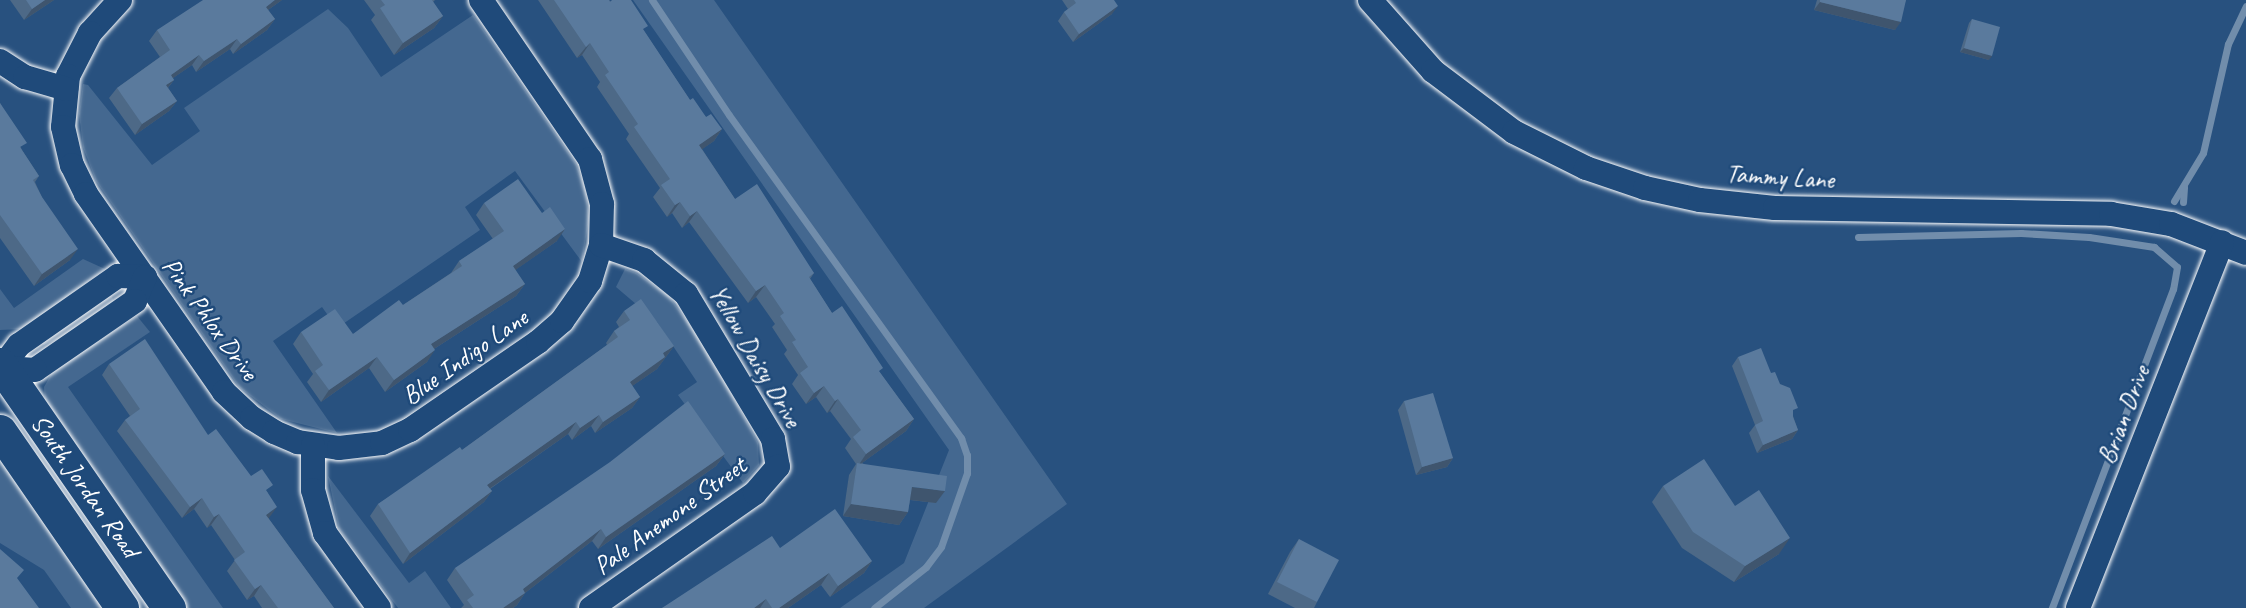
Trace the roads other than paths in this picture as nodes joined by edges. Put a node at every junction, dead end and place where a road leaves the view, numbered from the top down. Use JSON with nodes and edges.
{"nodes":[{"id":1,"x":120,"y":0,"type":"edge"},
{"id":2,"x":481,"y":0,"type":"edge"},
{"id":3,"x":1370,"y":0,"type":"edge"},
{"id":4,"x":0,"y":61,"type":"edge"},
{"id":5,"x":66,"y":89,"type":"junction"},
{"id":6,"x":2222,"y":242,"type":"junction"},
{"id":7,"x":601,"y":245,"type":"junction"},
{"id":8,"x":2246,"y":253,"type":"edge"},
{"id":9,"x":145,"y":277,"type":"junction"},
{"id":10,"x":1,"y":367,"type":"edge"},
{"id":11,"x":0,"y":431,"type":"edge"},
{"id":12,"x":313,"y":446,"type":"junction"},
{"id":13,"x":786,"y":470,"type":"joint"},
{"id":14,"x":122,"y":608,"type":"edge"},
{"id":15,"x":169,"y":608,"type":"edge"},
{"id":16,"x":379,"y":608,"type":"edge"},
{"id":17,"x":591,"y":608,"type":"edge"},
{"id":18,"x":2078,"y":608,"type":"edge"}],
"edges":[{"from":1,"to":5,"type":"street","name":"Pink Phlox Drive"},
{"from":2,"to":7,"type":"street"},
{"from":3,"to":6,"type":"street","name":"Tammy Lane"},
{"from":4,"to":5,"type":"street"},
{"from":5,"to":9,"type":"street","name":"Pink Phlox Drive"},
{"from":6,"to":8,"type":"street","name":"Tammy Lane"},
{"from":6,"to":18,"type":"street","name":"Brian Drive"},
{"from":7,"to":12,"type":"street","name":"Blue Indigo Lane"},
{"from":7,"to":13,"type":"street","name":"Yellow Daisy Drive"},
{"from":9,"to":10,"type":"street"},
{"from":9,"to":12,"type":"street","name":"Pink Phlox Drive"},
{"from":10,"to":15,"type":"main road","name":"South Jordan Road"},
{"from":11,"to":14,"type":"main road","name":"South Jordan Road"},
{"from":12,"to":16,"type":"street"},
{"from":13,"to":17,"type":"street","name":"Pale Anemone Street"}]}
